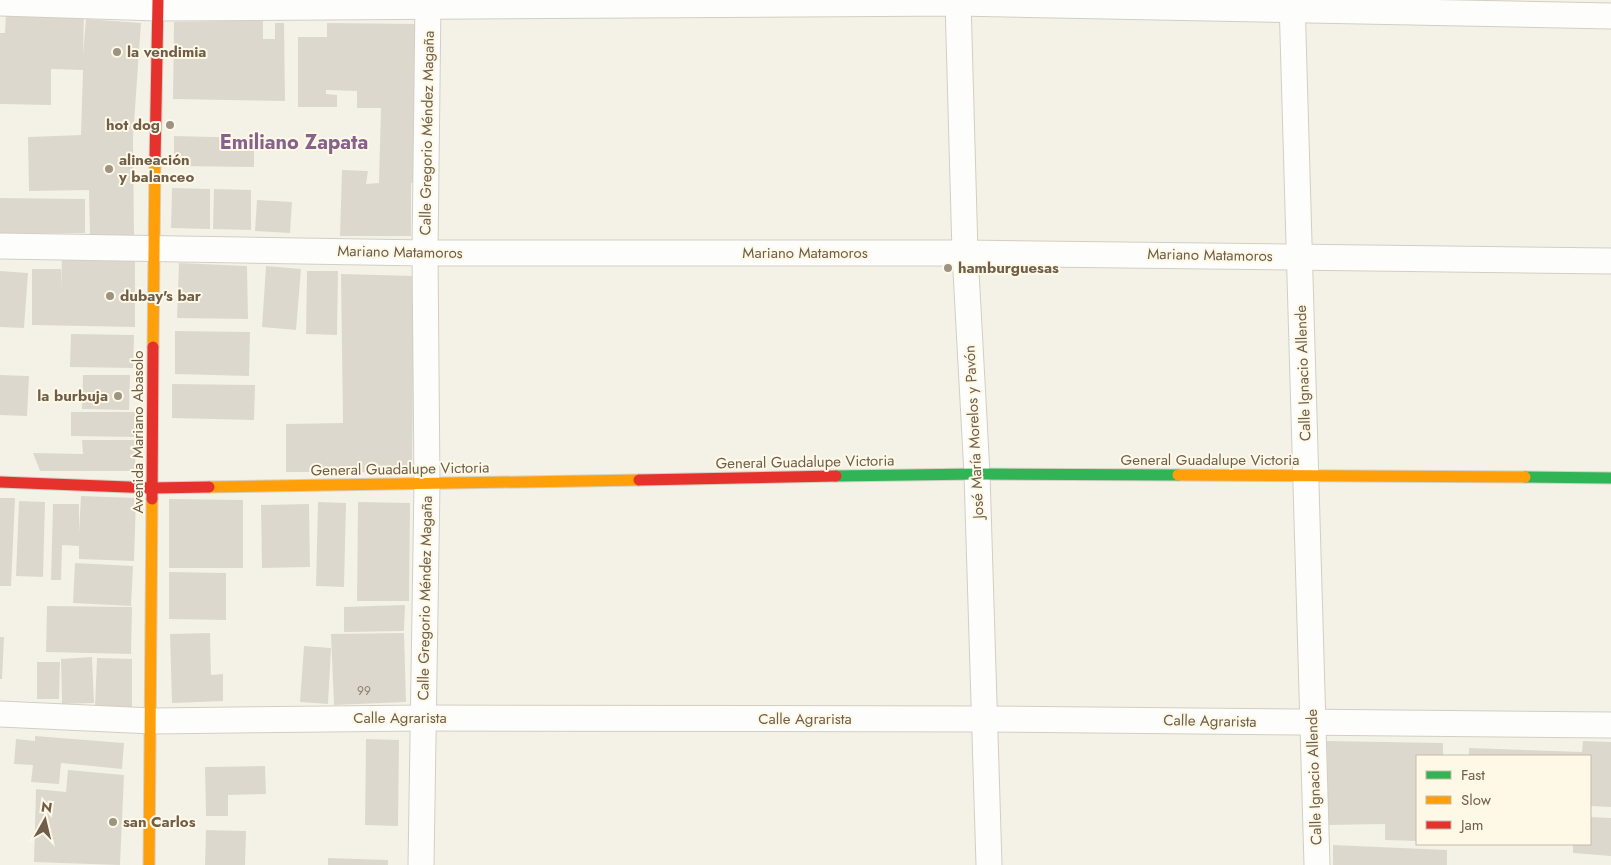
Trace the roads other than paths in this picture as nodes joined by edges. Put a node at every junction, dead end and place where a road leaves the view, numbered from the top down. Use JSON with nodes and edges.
{"nodes":[{"id":1,"x":958,"y":1,"type":"edge"},
{"id":2,"x":0,"y":3,"type":"edge"},
{"id":3,"x":428,"y":3,"type":"edge"},
{"id":4,"x":158,"y":4,"type":"edge"},
{"id":5,"x":1292,"y":5,"type":"edge"},
{"id":6,"x":1611,"y":16,"type":"edge"},
{"id":7,"x":0,"y":246,"type":"edge"},
{"id":8,"x":153,"y":249,"type":"junction"},
{"id":9,"x":425,"y":253,"type":"junction"},
{"id":10,"x":965,"y":253,"type":"junction"},
{"id":11,"x":1300,"y":256,"type":"junction"},
{"id":12,"x":1611,"y":261,"type":"edge"},
{"id":13,"x":977,"y":474,"type":"junction"},
{"id":14,"x":1306,"y":476,"type":"junction"},
{"id":15,"x":1611,"y":478,"type":"edge"},
{"id":16,"x":0,"y":482,"type":"edge"},
{"id":17,"x":427,"y":484,"type":"junction"},
{"id":18,"x":153,"y":488,"type":"junction"},
{"id":19,"x":0,"y":714,"type":"edge"},
{"id":20,"x":423,"y":718,"type":"junction"},
{"id":21,"x":985,"y":719,"type":"junction"},
{"id":22,"x":152,"y":721,"type":"junction"},
{"id":23,"x":1313,"y":722,"type":"junction"},
{"id":24,"x":1611,"y":725,"type":"edge"},
{"id":25,"x":149,"y":865,"type":"edge"},
{"id":26,"x":421,"y":865,"type":"edge"},
{"id":27,"x":990,"y":865,"type":"edge"},
{"id":28,"x":1317,"y":865,"type":"edge"}],
"edges":[{"from":1,"to":3,"type":"street"},
{"from":1,"to":5,"type":"street"},
{"from":1,"to":10,"type":"street","name":"José María Morelos y Pavón"},
{"from":2,"to":4,"type":"street"},
{"from":3,"to":4,"type":"street"},
{"from":3,"to":9,"type":"street","name":"Calle Gregorio Méndez Magaña"},
{"from":4,"to":8,"type":"street","name":"Avenida Mariano Abasolo"},
{"from":5,"to":6,"type":"street"},
{"from":5,"to":11,"type":"street","name":"Calle Ignacio Allende"},
{"from":7,"to":8,"type":"street","name":"Mariano Matamoros"},
{"from":8,"to":9,"type":"street","name":"Mariano Matamoros"},
{"from":8,"to":18,"type":"street","name":"Avenida Mariano Abasolo"},
{"from":9,"to":10,"type":"street","name":"Mariano Matamoros"},
{"from":9,"to":17,"type":"street","name":"Calle Gregorio Méndez Magaña"},
{"from":10,"to":11,"type":"street","name":"Mariano Matamoros"},
{"from":10,"to":13,"type":"street","name":"José María Morelos y Pavón"},
{"from":11,"to":12,"type":"street","name":"Mariano Matamoros"},
{"from":11,"to":14,"type":"street","name":"Calle Ignacio Allende"},
{"from":13,"to":14,"type":"street","name":"General Guadalupe Victoria"},
{"from":13,"to":17,"type":"street","name":"General Guadalupe Victoria"},
{"from":13,"to":21,"type":"street","name":"José María Morelos y Pavón"},
{"from":14,"to":15,"type":"street","name":"General Guadalupe Victoria"},
{"from":14,"to":23,"type":"street","name":"Calle Ignacio Allende"},
{"from":16,"to":18,"type":"street","name":"General Guadalupe Victoria"},
{"from":17,"to":18,"type":"street","name":"General Guadalupe Victoria"},
{"from":17,"to":20,"type":"street","name":"Calle Gregorio Méndez Magaña"},
{"from":18,"to":22,"type":"street","name":"Avenida Mariano Abasolo"},
{"from":19,"to":22,"type":"street","name":"Calle Agrarista"},
{"from":20,"to":21,"type":"street","name":"Calle Agrarista"},
{"from":20,"to":22,"type":"street","name":"Calle Agrarista"},
{"from":20,"to":26,"type":"street","name":"Calle Gregorio Méndez Magaña"},
{"from":21,"to":23,"type":"street","name":"Calle Agrarista"},
{"from":21,"to":27,"type":"street","name":"José María Morelos y Pavón"},
{"from":22,"to":25,"type":"street","name":"Avenida Mariano Abasolo"},
{"from":23,"to":24,"type":"street","name":"Calle Agrarista"},
{"from":23,"to":28,"type":"street","name":"Calle Ignacio Allende"}]}
